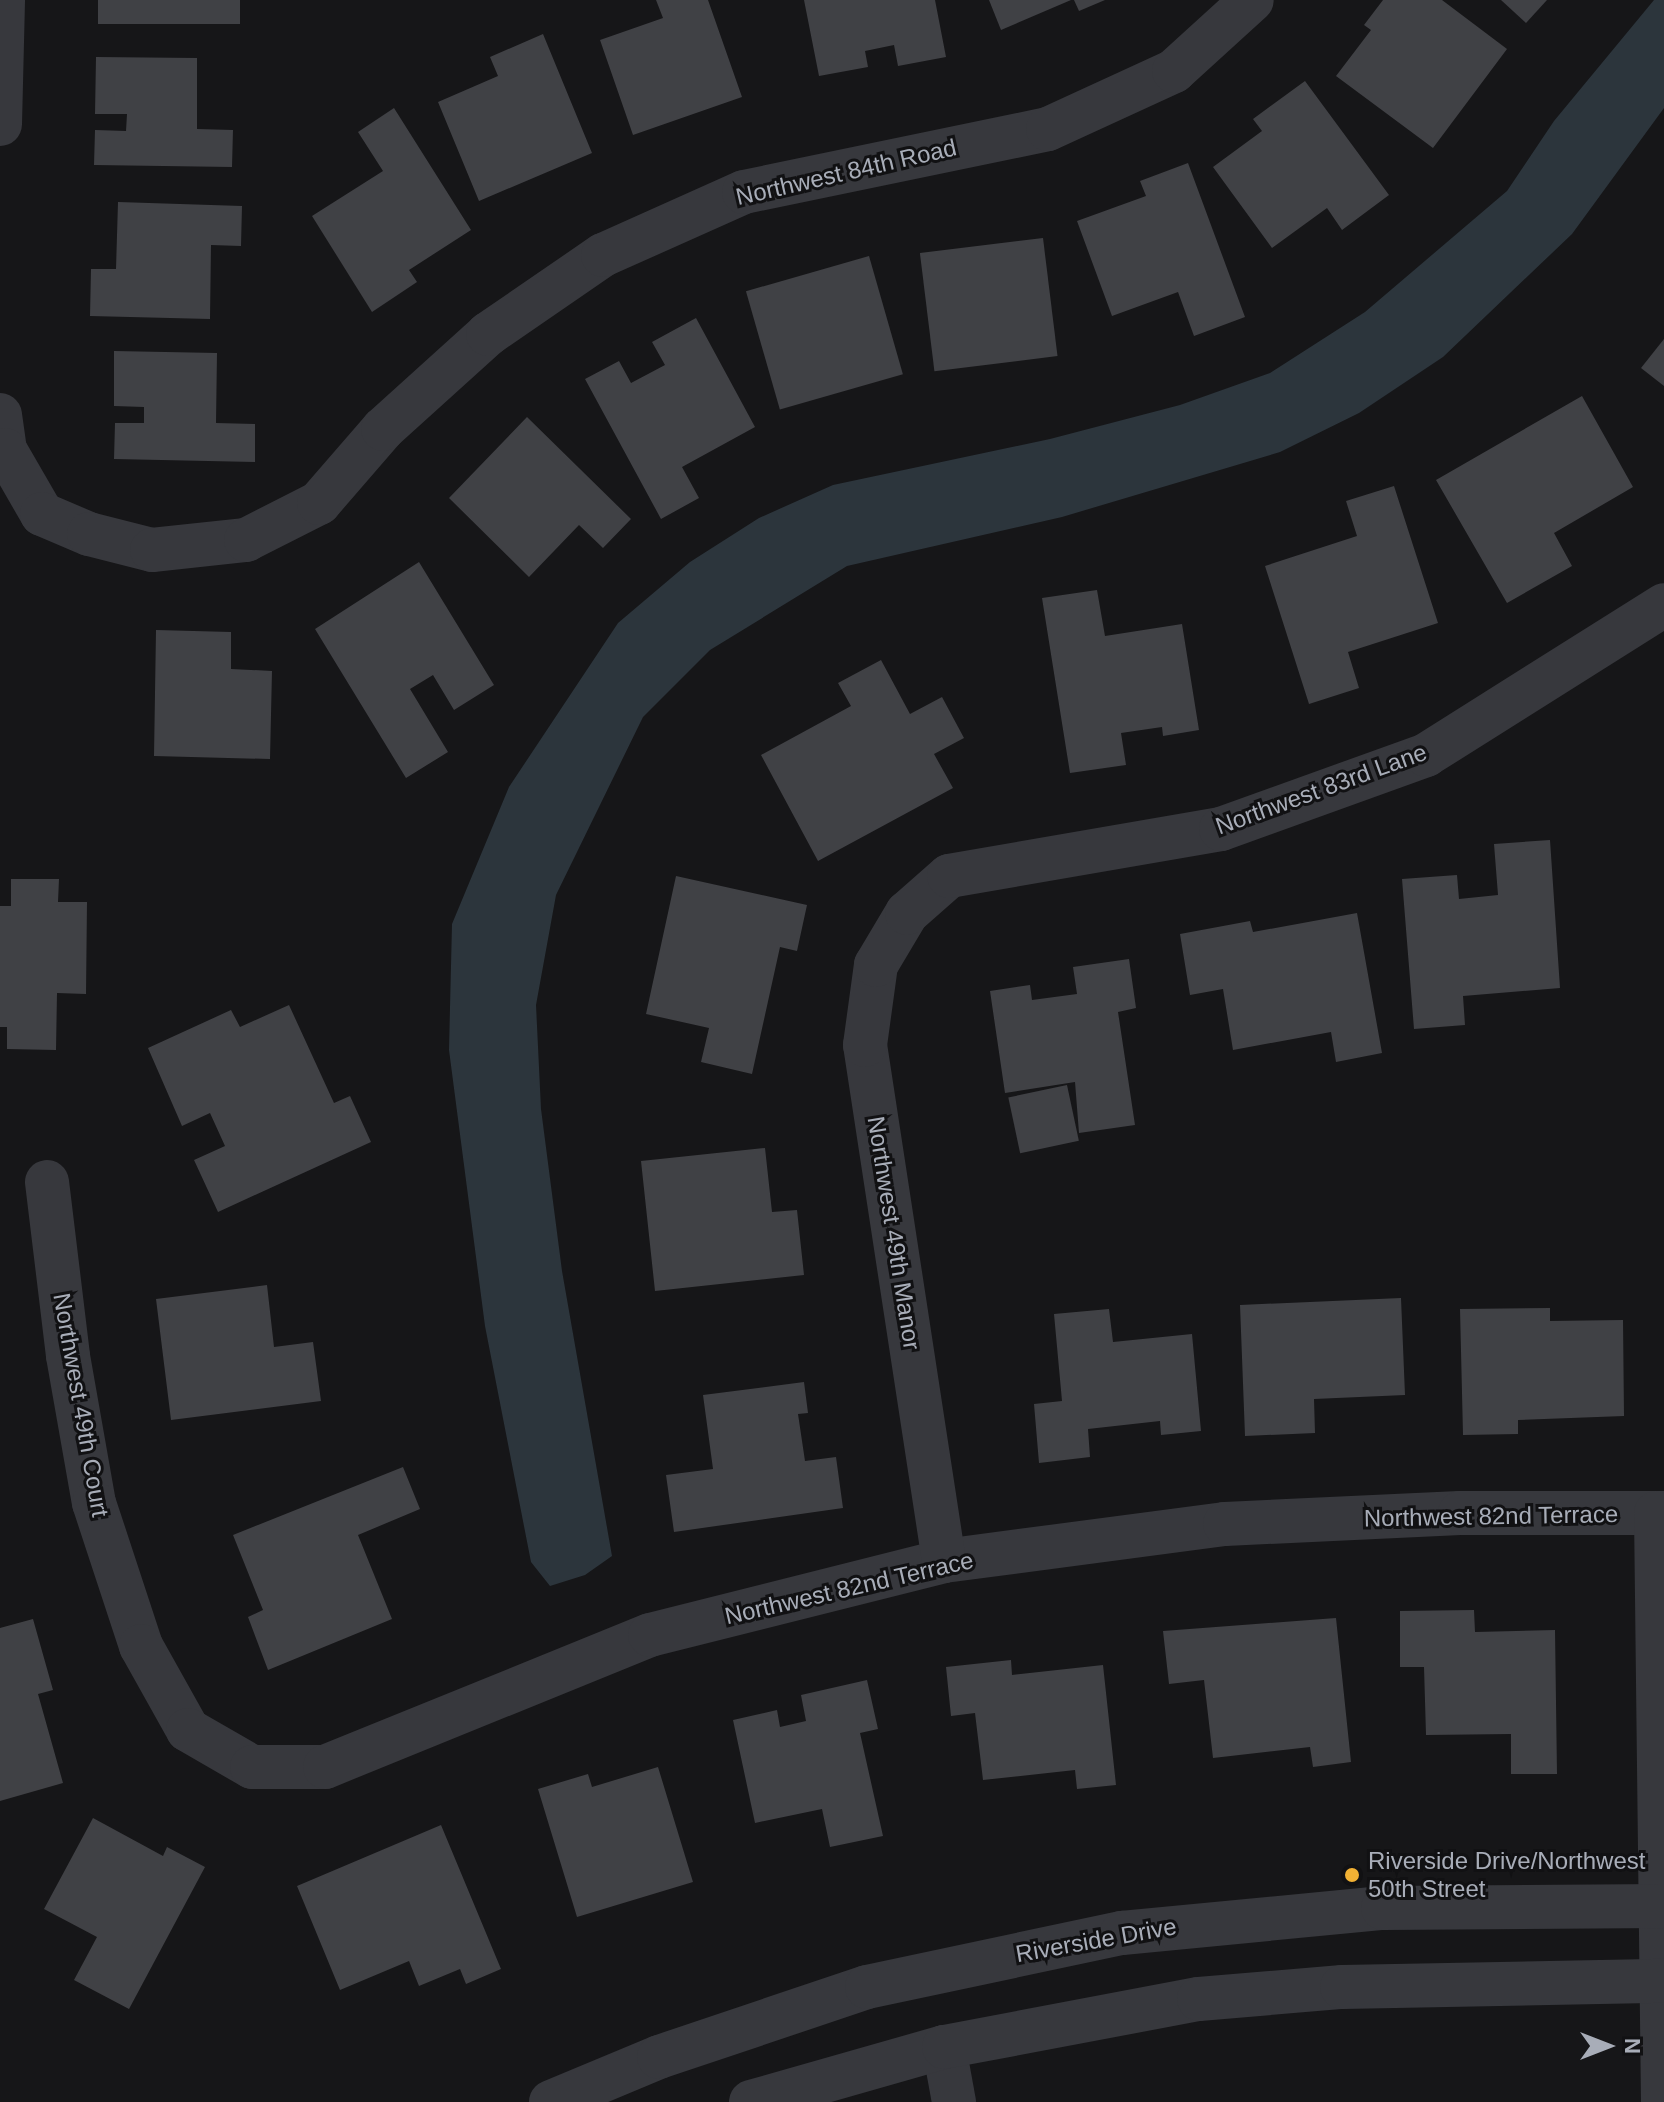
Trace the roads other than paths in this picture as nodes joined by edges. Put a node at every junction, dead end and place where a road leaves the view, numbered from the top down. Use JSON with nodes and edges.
{"nodes":[{"id":1,"x":3,"y":0,"type":"edge"},
{"id":2,"x":1252,"y":0,"type":"edge"},
{"id":3,"x":0,"y":124,"type":"edge"},
{"id":4,"x":0,"y":415,"type":"edge"},
{"id":5,"x":1661,"y":613,"type":"edge"},
{"id":6,"x":907,"y":913,"type":"joint"},
{"id":7,"x":47,"y":1182,"type":"dead end"},
{"id":8,"x":1660,"y":1513,"type":"edge"},
{"id":9,"x":944,"y":1561,"type":"junction"},
{"id":10,"x":252,"y":1767,"type":"joint"},
{"id":11,"x":1661,"y":1906,"type":"edge"},
{"id":12,"x":1662,"y":1981,"type":"edge"},
{"id":13,"x":944,"y":2047,"type":"junction"},
{"id":14,"x":551,"y":2102,"type":"edge"},
{"id":15,"x":751,"y":2102,"type":"edge"},
{"id":16,"x":954,"y":2102,"type":"edge"},
{"id":17,"x":1663,"y":2102,"type":"edge"}],
"edges":[{"from":1,"to":3,"type":"street"},
{"from":2,"to":4,"type":"street","name":"Northwest 84th Road"},
{"from":5,"to":6,"type":"street","name":"Northwest 83rd Lane"},
{"from":6,"to":9,"type":"street","name":"Northwest 49th Manor"},
{"from":7,"to":10,"type":"street","name":"Northwest 49th Court"},
{"from":8,"to":9,"type":"street","name":"Northwest 82nd Terrace"},
{"from":8,"to":11,"type":"street"},
{"from":9,"to":10,"type":"street","name":"Northwest 82nd Terrace"},
{"from":11,"to":12,"type":"street"},
{"from":11,"to":14,"type":"street","name":"Riverside Drive"},
{"from":12,"to":13,"type":"street"},
{"from":12,"to":17,"type":"street"},
{"from":13,"to":15,"type":"street"},
{"from":13,"to":16,"type":"street"}]}
